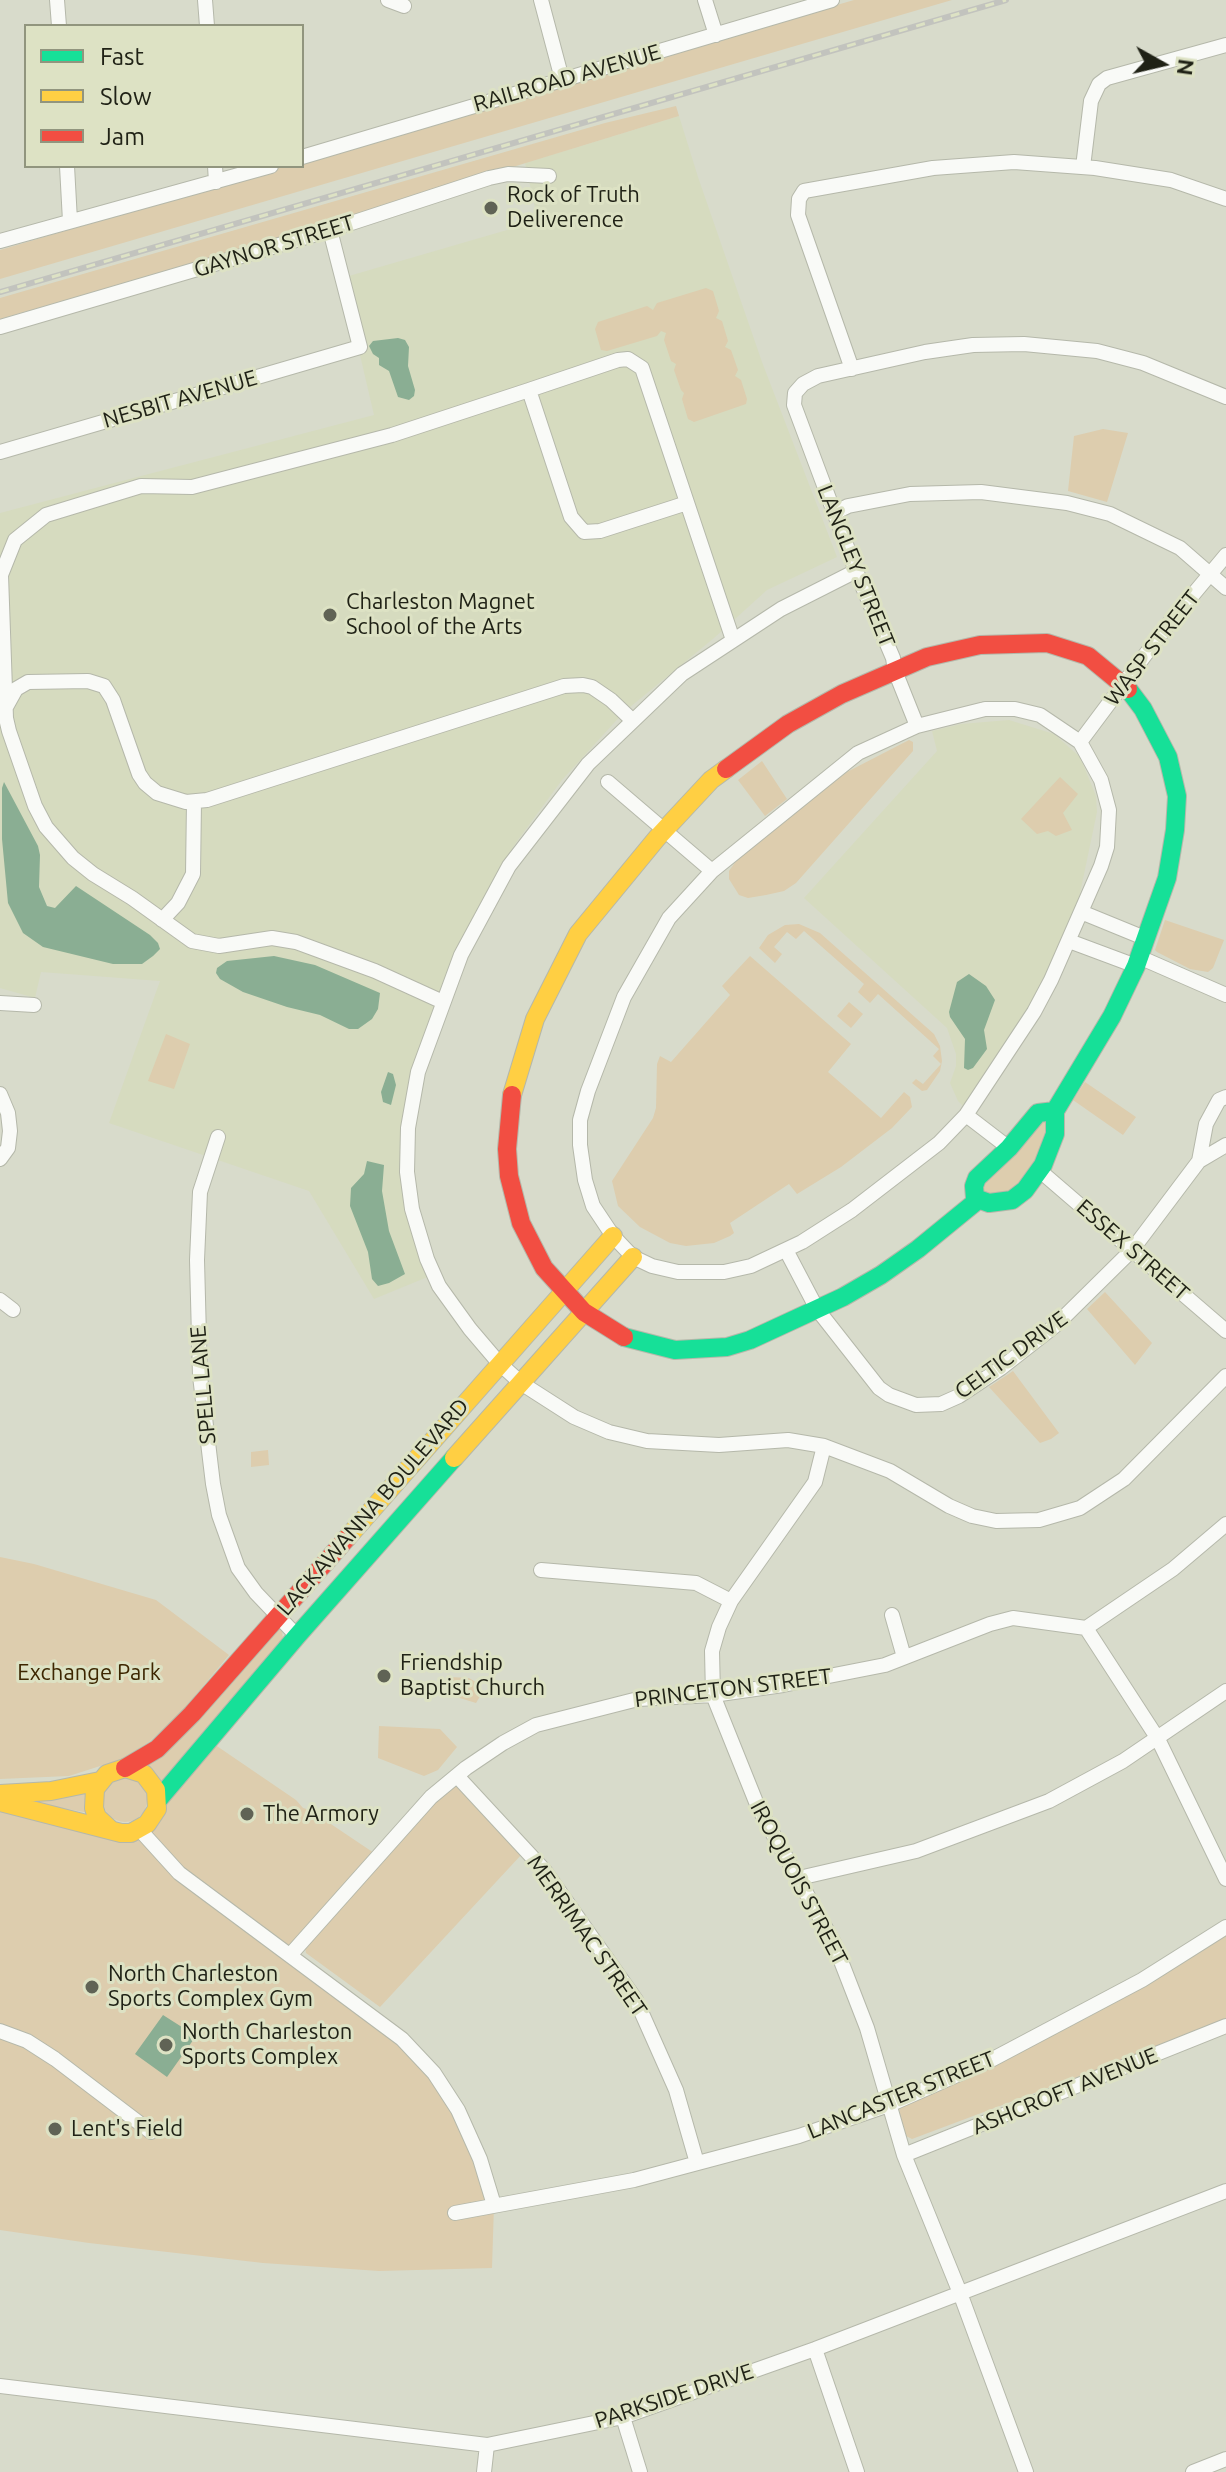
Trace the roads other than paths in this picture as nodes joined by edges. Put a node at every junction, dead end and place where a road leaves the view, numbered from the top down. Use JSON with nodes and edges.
{"nodes":[{"id":1,"x":57,"y":0,"type":"edge"},
{"id":2,"x":205,"y":0,"type":"edge"},
{"id":3,"x":388,"y":0,"type":"edge"},
{"id":4,"x":541,"y":0,"type":"edge"},
{"id":5,"x":705,"y":0,"type":"edge"},
{"id":6,"x":832,"y":0,"type":"edge"},
{"id":7,"x":404,"y":6,"type":"dead end"},
{"id":8,"x":59,"y":24,"type":"edge"},
{"id":9,"x":207,"y":24,"type":"edge"},
{"id":10,"x":716,"y":35,"type":"junction"},
{"id":11,"x":1226,"y":45,"type":"edge"},
{"id":12,"x":562,"y":79,"type":"junction"},
{"id":13,"x":304,"y":156,"type":"edge"},
{"id":14,"x":1083,"y":167,"type":"junction"},
{"id":15,"x":67,"y":168,"type":"edge"},
{"id":16,"x":215,"y":168,"type":"edge"},
{"id":17,"x":264,"y":168,"type":"edge"},
{"id":18,"x":549,"y":176,"type":"dead end"},
{"id":19,"x":216,"y":182,"type":"junction"},
{"id":20,"x":1226,"y":199,"type":"edge"},
{"id":21,"x":70,"y":221,"type":"junction"},
{"id":22,"x":330,"y":230,"type":"junction"},
{"id":23,"x":0,"y":241,"type":"edge"},
{"id":24,"x":0,"y":327,"type":"edge"},
{"id":25,"x":852,"y":369,"type":"junction"},
{"id":26,"x":529,"y":390,"type":"junction"},
{"id":27,"x":1226,"y":397,"type":"edge"},
{"id":28,"x":0,"y":452,"type":"edge"},
{"id":29,"x":687,"y":503,"type":"junction"},
{"id":30,"x":834,"y":513,"type":"junction"},
{"id":31,"x":1226,"y":555,"type":"edge"},
{"id":32,"x":856,"y":571,"type":"junction"},
{"id":33,"x":1210,"y":573,"type":"junction"},
{"id":34,"x":1226,"y":588,"type":"edge"},
{"id":35,"x":733,"y":640,"type":"junction"},
{"id":36,"x":895,"y":671,"type":"junction"},
{"id":37,"x":1124,"y":683,"type":"junction"},
{"id":38,"x":6,"y":707,"type":"junction"},
{"id":39,"x":632,"y":720,"type":"junction"},
{"id":40,"x":917,"y":726,"type":"junction"},
{"id":41,"x":1080,"y":742,"type":"junction"},
{"id":42,"x":608,"y":782,"type":"dead end"},
{"id":43,"x":194,"y":802,"type":"junction"},
{"id":44,"x":664,"y":830,"type":"junction"},
{"id":45,"x":712,"y":871,"type":"junction"},
{"id":46,"x":1081,"y":912,"type":"junction"},
{"id":47,"x":162,"y":920,"type":"junction"},
{"id":48,"x":1147,"y":939,"type":"junction"},
{"id":49,"x":1069,"y":941,"type":"junction"},
{"id":50,"x":1138,"y":962,"type":"junction"},
{"id":51,"x":1226,"y":995,"type":"edge"},
{"id":52,"x":443,"y":1002,"type":"junction"},
{"id":53,"x":0,"y":1003,"type":"edge"},
{"id":54,"x":34,"y":1005,"type":"dead end"},
{"id":55,"x":0,"y":1094,"type":"edge"},
{"id":56,"x":1226,"y":1097,"type":"edge"},
{"id":57,"x":1055,"y":1111,"type":"junction"},
{"id":58,"x":966,"y":1115,"type":"junction"},
{"id":59,"x":218,"y":1137,"type":"dead end"},
{"id":60,"x":1226,"y":1145,"type":"edge"},
{"id":61,"x":1009,"y":1148,"type":"junction"},
{"id":62,"x":0,"y":1159,"type":"edge"},
{"id":63,"x":1199,"y":1161,"type":"junction"},
{"id":64,"x":1039,"y":1170,"type":"junction"},
{"id":65,"x":978,"y":1200,"type":"junction"},
{"id":66,"x":613,"y":1236,"type":"junction"},
{"id":67,"x":786,"y":1250,"type":"junction"},
{"id":68,"x":1132,"y":1250,"type":"junction"},
{"id":69,"x":633,"y":1257,"type":"junction"},
{"id":70,"x":564,"y":1291,"type":"junction"},
{"id":71,"x":0,"y":1300,"type":"edge"},
{"id":72,"x":817,"y":1309,"type":"junction"},
{"id":73,"x":13,"y":1310,"type":"dead end"},
{"id":74,"x":584,"y":1312,"type":"junction"},
{"id":75,"x":1226,"y":1331,"type":"edge"},
{"id":76,"x":499,"y":1363,"type":"junction"},
{"id":77,"x":1226,"y":1376,"type":"edge"},
{"id":78,"x":521,"y":1383,"type":"junction"},
{"id":79,"x":824,"y":1446,"type":"junction"},
{"id":80,"x":1226,"y":1524,"type":"edge"},
{"id":81,"x":541,"y":1570,"type":"dead end"},
{"id":82,"x":731,"y":1601,"type":"junction"},
{"id":83,"x":892,"y":1615,"type":"dead end"},
{"id":84,"x":278,"y":1616,"type":"junction"},
{"id":85,"x":1086,"y":1628,"type":"junction"},
{"id":86,"x":297,"y":1636,"type":"junction"},
{"id":87,"x":904,"y":1657,"type":"junction"},
{"id":88,"x":1226,"y":1691,"type":"edge"},
{"id":89,"x":713,"y":1695,"type":"junction"},
{"id":90,"x":1158,"y":1739,"type":"junction"},
{"id":91,"x":125,"y":1768,"type":"junction"},
{"id":92,"x":457,"y":1776,"type":"junction"},
{"id":93,"x":100,"y":1781,"type":"junction"},
{"id":94,"x":0,"y":1794,"type":"edge"},
{"id":95,"x":158,"y":1800,"type":"junction"},
{"id":96,"x":0,"y":1802,"type":"edge"},
{"id":97,"x":111,"y":1830,"type":"junction"},
{"id":98,"x":140,"y":1830,"type":"junction"},
{"id":99,"x":799,"y":1878,"type":"junction"},
{"id":100,"x":1226,"y":1879,"type":"edge"},
{"id":101,"x":1226,"y":1927,"type":"edge"},
{"id":102,"x":291,"y":1954,"type":"junction"},
{"id":103,"x":1226,"y":2026,"type":"edge"},
{"id":104,"x":0,"y":2031,"type":"edge"},
{"id":105,"x":889,"y":2105,"type":"junction"},
{"id":106,"x":151,"y":2132,"type":"dead end"},
{"id":107,"x":904,"y":2155,"type":"junction"},
{"id":108,"x":697,"y":2163,"type":"junction"},
{"id":109,"x":1226,"y":2191,"type":"edge"},
{"id":110,"x":494,"y":2205,"type":"junction"},
{"id":111,"x":455,"y":2213,"type":"dead end"},
{"id":112,"x":960,"y":2293,"type":"junction"},
{"id":113,"x":815,"y":2349,"type":"junction"},
{"id":114,"x":0,"y":2386,"type":"edge"},
{"id":115,"x":623,"y":2417,"type":"junction"},
{"id":116,"x":487,"y":2445,"type":"junction"},
{"id":117,"x":1226,"y":2459,"type":"edge"},
{"id":118,"x":484,"y":2472,"type":"edge"},
{"id":119,"x":640,"y":2472,"type":"edge"},
{"id":120,"x":857,"y":2472,"type":"edge"},
{"id":121,"x":1026,"y":2472,"type":"edge"},
{"id":122,"x":1193,"y":2472,"type":"edge"}],
"edges":[{"from":1,"to":8,"type":"street"},
{"from":2,"to":9,"type":"street"},
{"from":3,"to":7,"type":"street"},
{"from":4,"to":12,"type":"street"},
{"from":5,"to":10,"type":"street"},
{"from":6,"to":10,"type":"street","name":"RAILROAD AVENUE"},
{"from":10,"to":12,"type":"street","name":"RAILROAD AVENUE"},
{"from":11,"to":14,"type":"street"},
{"from":12,"to":13,"type":"street","name":"RAILROAD AVENUE"},
{"from":14,"to":20,"type":"street"},
{"from":14,"to":25,"type":"street"},
{"from":15,"to":21,"type":"street"},
{"from":16,"to":19,"type":"street"},
{"from":17,"to":19,"type":"street"},
{"from":18,"to":22,"type":"street","name":"GAYNOR STREET"},
{"from":19,"to":21,"type":"street"},
{"from":21,"to":23,"type":"street"},
{"from":22,"to":24,"type":"street","name":"GAYNOR STREET"},
{"from":22,"to":28,"type":"street","name":"NESBIT AVENUE"},
{"from":25,"to":27,"type":"street"},
{"from":25,"to":30,"type":"street","name":"LANGLEY STREET"},
{"from":26,"to":29,"type":"street"},
{"from":26,"to":29,"type":"street"},
{"from":26,"to":38,"type":"street"},
{"from":29,"to":35,"type":"street"},
{"from":30,"to":32,"type":"street","name":"LANGLEY STREET"},
{"from":30,"to":33,"type":"street"},
{"from":31,"to":33,"type":"street","name":"WASP STREET"},
{"from":32,"to":35,"type":"street"},
{"from":32,"to":36,"type":"street","name":"LANGLEY STREET"},
{"from":33,"to":34,"type":"street"},
{"from":33,"to":37,"type":"street","name":"WASP STREET"},
{"from":35,"to":39,"type":"street"},
{"from":36,"to":37,"type":"street"},
{"from":36,"to":40,"type":"street","name":"LANGLEY STREET"},
{"from":36,"to":44,"type":"street"},
{"from":37,"to":41,"type":"street","name":"WASP STREET"},
{"from":37,"to":48,"type":"street"},
{"from":38,"to":43,"type":"street"},
{"from":38,"to":47,"type":"street"},
{"from":39,"to":43,"type":"street"},
{"from":39,"to":52,"type":"street"},
{"from":40,"to":41,"type":"street"},
{"from":40,"to":45,"type":"street"},
{"from":41,"to":46,"type":"street"},
{"from":42,"to":44,"type":"street"},
{"from":43,"to":47,"type":"street"},
{"from":44,"to":45,"type":"street"},
{"from":44,"to":70,"type":"street"},
{"from":45,"to":66,"type":"street"},
{"from":46,"to":48,"type":"street"},
{"from":46,"to":49,"type":"street"},
{"from":47,"to":52,"type":"street"},
{"from":48,"to":50,"type":"street"},
{"from":49,"to":50,"type":"street"},
{"from":49,"to":58,"type":"street"},
{"from":50,"to":51,"type":"street"},
{"from":50,"to":57,"type":"street"},
{"from":52,"to":76,"type":"street"},
{"from":53,"to":54,"type":"street"},
{"from":55,"to":62,"type":"street"},
{"from":56,"to":63,"type":"street","name":"CELTIC DRIVE"},
{"from":57,"to":61,"type":"street"},
{"from":57,"to":64,"type":"street"},
{"from":58,"to":61,"type":"street"},
{"from":58,"to":67,"type":"street"},
{"from":59,"to":84,"type":"street","name":"SPELL LANE"},
{"from":60,"to":63,"type":"street","name":"CELTIC DRIVE"},
{"from":61,"to":65,"type":"street"},
{"from":63,"to":68,"type":"street","name":"CELTIC DRIVE"},
{"from":64,"to":65,"type":"street"},
{"from":64,"to":68,"type":"street","name":"ESSEX STREET"},
{"from":65,"to":72,"type":"street"},
{"from":66,"to":69,"type":"street"},
{"from":66,"to":70,"type":"street","name":"LACKAWANNA BOULEVARD"},
{"from":67,"to":69,"type":"street"},
{"from":67,"to":72,"type":"street","name":"CELTIC DRIVE"},
{"from":68,"to":72,"type":"street","name":"CELTIC DRIVE"},
{"from":68,"to":75,"type":"street","name":"ESSEX STREET"},
{"from":69,"to":74,"type":"street","name":"LACKAWANNA BOULEVARD"},
{"from":70,"to":74,"type":"street"},
{"from":70,"to":76,"type":"street","name":"LACKAWANNA BOULEVARD"},
{"from":71,"to":73,"type":"street"},
{"from":72,"to":74,"type":"street"},
{"from":74,"to":78,"type":"street","name":"LACKAWANNA BOULEVARD"},
{"from":76,"to":78,"type":"street"},
{"from":76,"to":84,"type":"street","name":"LACKAWANNA BOULEVARD"},
{"from":77,"to":79,"type":"street"},
{"from":78,"to":79,"type":"street"},
{"from":78,"to":86,"type":"street","name":"LACKAWANNA BOULEVARD"},
{"from":79,"to":82,"type":"street","name":"IROQUOIS STREET"},
{"from":80,"to":85,"type":"street"},
{"from":81,"to":82,"type":"street"},
{"from":82,"to":89,"type":"street","name":"IROQUOIS STREET"},
{"from":83,"to":87,"type":"street"},
{"from":84,"to":86,"type":"street","name":"SPELL LANE"},
{"from":84,"to":91,"type":"street","name":"LACKAWANNA BOULEVARD"},
{"from":85,"to":87,"type":"street","name":"PRINCETON STREET"},
{"from":85,"to":90,"type":"street"},
{"from":86,"to":95,"type":"street","name":"LACKAWANNA BOULEVARD"},
{"from":87,"to":89,"type":"street","name":"PRINCETON STREET"},
{"from":88,"to":90,"type":"street"},
{"from":89,"to":92,"type":"street","name":"PRINCETON STREET"},
{"from":89,"to":99,"type":"street","name":"IROQUOIS STREET"},
{"from":90,"to":99,"type":"street"},
{"from":90,"to":100,"type":"street"},
{"from":91,"to":93,"type":"street"},
{"from":91,"to":95,"type":"street"},
{"from":92,"to":102,"type":"street","name":"PRINCETON STREET"},
{"from":92,"to":108,"type":"street","name":"MERRIMAC STREET"},
{"from":93,"to":94,"type":"street"},
{"from":93,"to":97,"type":"street"},
{"from":95,"to":98,"type":"street"},
{"from":96,"to":97,"type":"street"},
{"from":97,"to":98,"type":"street"},
{"from":98,"to":102,"type":"street"},
{"from":99,"to":105,"type":"street","name":"IROQUOIS STREET"},
{"from":101,"to":105,"type":"street","name":"LANCASTER STREET"},
{"from":102,"to":110,"type":"street"},
{"from":103,"to":107,"type":"street","name":"ASHCROFT AVENUE"},
{"from":104,"to":106,"type":"street"},
{"from":105,"to":107,"type":"street","name":"IROQUOIS STREET"},
{"from":105,"to":108,"type":"street","name":"LANCASTER STREET"},
{"from":107,"to":112,"type":"street","name":"IROQUOIS STREET"},
{"from":108,"to":110,"type":"street","name":"LANCASTER STREET"},
{"from":109,"to":112,"type":"street","name":"PARKSIDE DRIVE"},
{"from":110,"to":111,"type":"street","name":"LANCASTER STREET"},
{"from":112,"to":113,"type":"street","name":"PARKSIDE DRIVE"},
{"from":112,"to":121,"type":"street","name":"IROQUOIS STREET"},
{"from":113,"to":115,"type":"street","name":"PARKSIDE DRIVE"},
{"from":113,"to":120,"type":"street"},
{"from":114,"to":116,"type":"street","name":"PARKSIDE DRIVE"},
{"from":115,"to":116,"type":"street","name":"PARKSIDE DRIVE"},
{"from":115,"to":119,"type":"street"},
{"from":116,"to":118,"type":"street"},
{"from":117,"to":122,"type":"street"}]}
